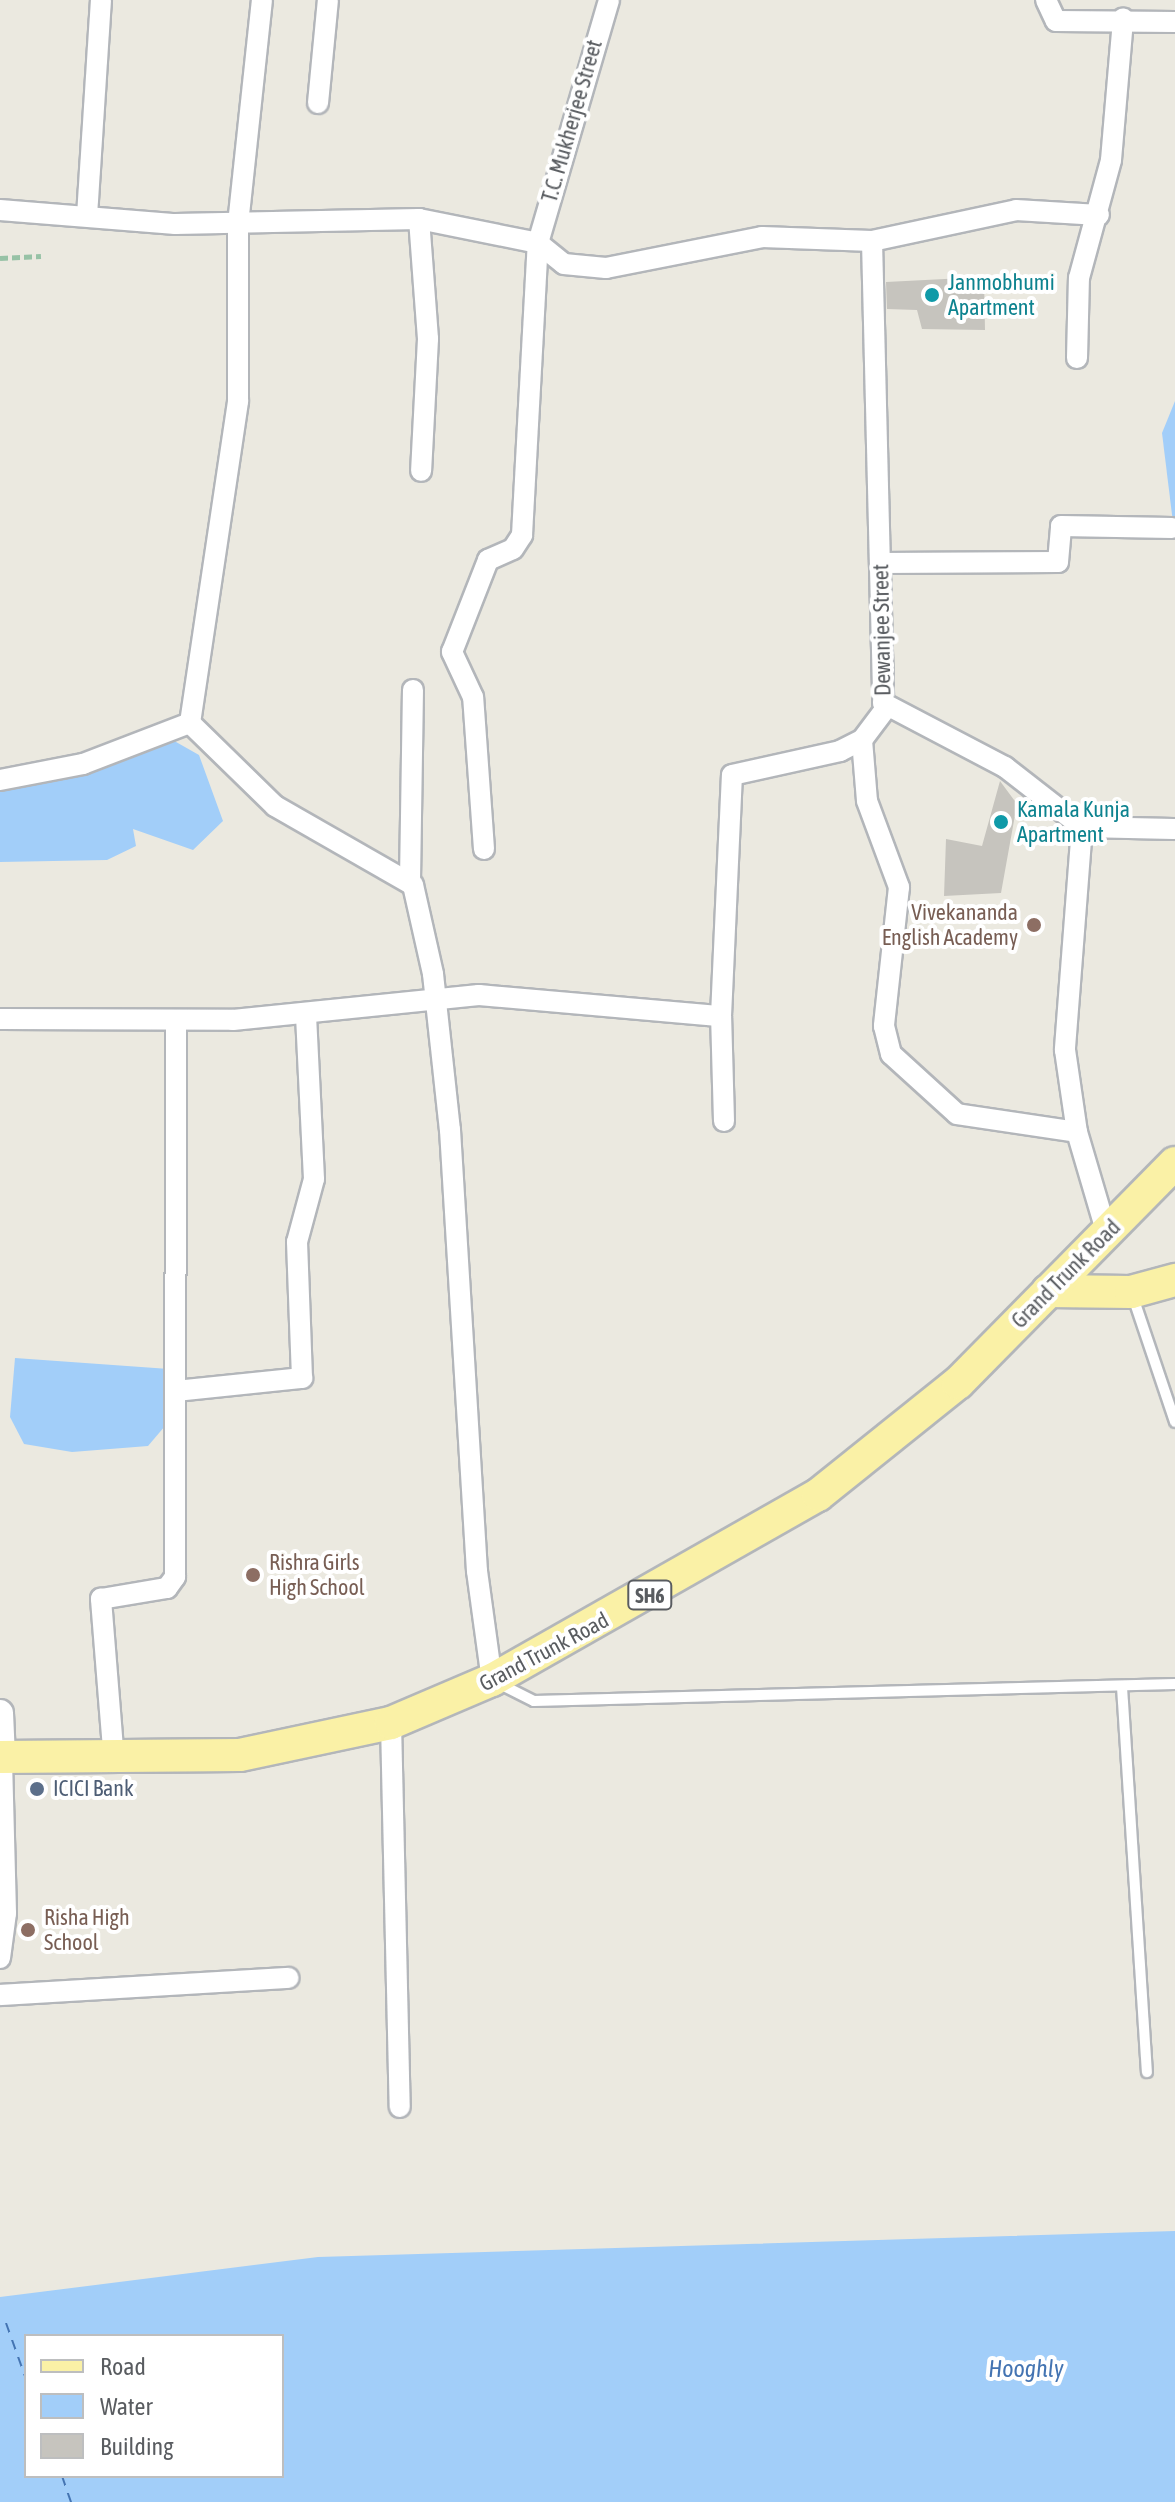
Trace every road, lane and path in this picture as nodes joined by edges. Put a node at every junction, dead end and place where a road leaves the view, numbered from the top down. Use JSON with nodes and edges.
{"nodes":[{"id":1,"x":101,"y":0,"type":"edge"},
{"id":2,"x":262,"y":0,"type":"edge"},
{"id":3,"x":328,"y":0,"type":"edge"},
{"id":4,"x":609,"y":0,"type":"edge"},
{"id":5,"x":1046,"y":0,"type":"edge"},
{"id":6,"x":1123,"y":19,"type":"junction"},
{"id":7,"x":1175,"y":22,"type":"edge"},
{"id":8,"x":318,"y":103,"type":"dead end"},
{"id":9,"x":0,"y":210,"type":"edge"},
{"id":10,"x":1099,"y":215,"type":"junction"},
{"id":11,"x":87,"y":216,"type":"junction"},
{"id":12,"x":419,"y":219,"type":"junction"},
{"id":13,"x":238,"y":224,"type":"junction"},
{"id":14,"x":872,"y":241,"type":"junction"},
{"id":15,"x":538,"y":243,"type":"junction"},
{"id":16,"x":41,"y":256,"type":"dead end"},
{"id":17,"x":0,"y":258,"type":"edge"},
{"id":18,"x":1077,"y":358,"type":"dead end"},
{"id":19,"x":421,"y":471,"type":"dead end"},
{"id":20,"x":1172,"y":528,"type":"dead end"},
{"id":21,"x":881,"y":563,"type":"junction"},
{"id":22,"x":413,"y":690,"type":"dead end"},
{"id":23,"x":885,"y":709,"type":"junction"},
{"id":24,"x":190,"y":723,"type":"junction"},
{"id":25,"x":862,"y":740,"type":"junction"},
{"id":26,"x":0,"y":780,"type":"edge"},
{"id":27,"x":1082,"y":827,"type":"junction"},
{"id":28,"x":1175,"y":829,"type":"edge"},
{"id":29,"x":484,"y":849,"type":"dead end"},
{"id":30,"x":410,"y":880,"type":"junction"},
{"id":31,"x":436,"y":1001,"type":"junction"},
{"id":32,"x":306,"y":1016,"type":"junction"},
{"id":33,"x":721,"y":1016,"type":"junction"},
{"id":34,"x":0,"y":1019,"type":"edge"},
{"id":35,"x":176,"y":1020,"type":"junction"},
{"id":36,"x":724,"y":1121,"type":"dead end"},
{"id":37,"x":1077,"y":1132,"type":"junction"},
{"id":38,"x":1175,"y":1163,"type":"edge"},
{"id":39,"x":1107,"y":1234,"type":"junction"},
{"id":40,"x":1175,"y":1280,"type":"edge"},
{"id":41,"x":1048,"y":1291,"type":"junction"},
{"id":42,"x":1131,"y":1292,"type":"junction"},
{"id":43,"x":176,"y":1391,"type":"junction"},
{"id":44,"x":1175,"y":1422,"type":"edge"},
{"id":45,"x":492,"y":1680,"type":"junction"},
{"id":46,"x":1175,"y":1684,"type":"edge"},
{"id":47,"x":1122,"y":1687,"type":"junction"},
{"id":48,"x":0,"y":1713,"type":"edge"},
{"id":49,"x":391,"y":1723,"type":"junction"},
{"id":50,"x":1,"y":1757,"type":"edge"},
{"id":51,"x":114,"y":1761,"type":"junction"},
{"id":52,"x":0,"y":1958,"type":"edge"},
{"id":53,"x":288,"y":1978,"type":"dead end"},
{"id":54,"x":0,"y":1995,"type":"edge"},
{"id":55,"x":1147,"y":2072,"type":"dead end"},
{"id":56,"x":400,"y":2107,"type":"dead end"}],
"edges":[{"from":1,"to":11,"type":"street"},
{"from":2,"to":13,"type":"street"},
{"from":3,"to":8,"type":"street"},
{"from":4,"to":15,"type":"street","name":"T.C. Mukherjee Street"},
{"from":5,"to":6,"type":"street"},
{"from":6,"to":7,"type":"street"},
{"from":6,"to":10,"type":"street"},
{"from":9,"to":11,"type":"street"},
{"from":10,"to":14,"type":"street"},
{"from":10,"to":18,"type":"street"},
{"from":11,"to":13,"type":"street"},
{"from":12,"to":13,"type":"street"},
{"from":12,"to":15,"type":"street"},
{"from":12,"to":19,"type":"street"},
{"from":13,"to":24,"type":"street"},
{"from":14,"to":15,"type":"street"},
{"from":14,"to":21,"type":"street","name":"Dewanjee Street"},
{"from":15,"to":29,"type":"street","name":"T.C. Mukherjee Street"},
{"from":16,"to":17,"type":"path"},
{"from":20,"to":21,"type":"street"},
{"from":21,"to":23,"type":"street","name":"Dewanjee Street"},
{"from":22,"to":30,"type":"street"},
{"from":23,"to":25,"type":"street"},
{"from":23,"to":27,"type":"street","name":"Dewanjee Street"},
{"from":24,"to":26,"type":"street"},
{"from":24,"to":30,"type":"street"},
{"from":25,"to":33,"type":"street"},
{"from":25,"to":37,"type":"street"},
{"from":27,"to":28,"type":"street"},
{"from":27,"to":37,"type":"street"},
{"from":30,"to":31,"type":"street"},
{"from":31,"to":32,"type":"street"},
{"from":31,"to":33,"type":"street"},
{"from":31,"to":45,"type":"street"},
{"from":32,"to":35,"type":"street"},
{"from":32,"to":43,"type":"street"},
{"from":33,"to":36,"type":"street"},
{"from":34,"to":35,"type":"street"},
{"from":35,"to":43,"type":"street"},
{"from":37,"to":39,"type":"street"},
{"from":38,"to":39,"type":"main road","name":"Grand Trunk Road","number":"SH6"},
{"from":39,"to":41,"type":"main road","name":"Grand Trunk Road","number":"SH6"},
{"from":40,"to":42,"type":"main road"},
{"from":41,"to":42,"type":"main road"},
{"from":41,"to":45,"type":"main road","name":"Grand Trunk Road","number":"SH6"},
{"from":42,"to":44,"type":"lane"},
{"from":43,"to":51,"type":"street"},
{"from":45,"to":47,"type":"lane"},
{"from":45,"to":49,"type":"main road","name":"Grand Trunk Road","number":"SH6"},
{"from":46,"to":47,"type":"lane"},
{"from":47,"to":55,"type":"lane"},
{"from":48,"to":50,"type":"street"},
{"from":49,"to":51,"type":"main road","name":"Grand Trunk Road","number":"SH6"},
{"from":49,"to":56,"type":"street"},
{"from":50,"to":51,"type":"main road","name":"Grand Trunk Road","number":"SH6"},
{"from":50,"to":52,"type":"street"},
{"from":53,"to":54,"type":"street"}]}
